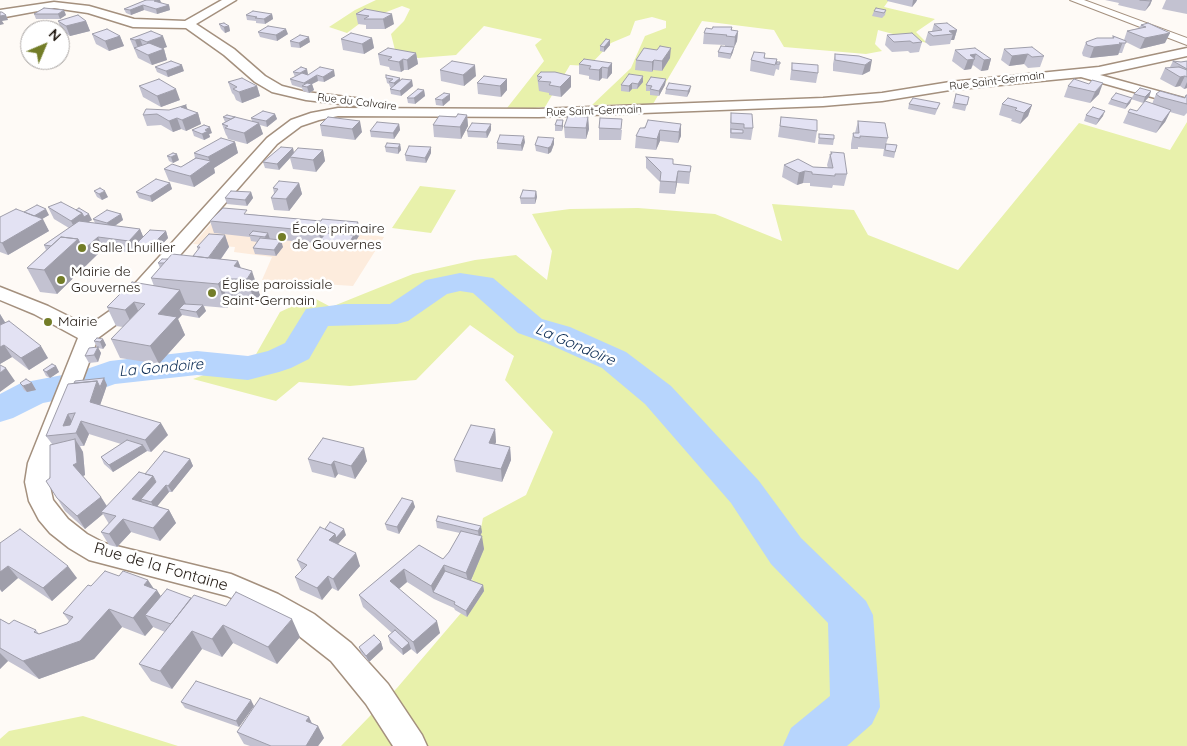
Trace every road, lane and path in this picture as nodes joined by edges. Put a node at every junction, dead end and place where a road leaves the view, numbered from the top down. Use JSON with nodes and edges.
{"nodes":[{"id":1,"x":230,"y":0,"type":"edge"},
{"id":2,"x":1075,"y":0,"type":"edge"},
{"id":3,"x":0,"y":14,"type":"edge"},
{"id":4,"x":188,"y":24,"type":"junction"},
{"id":5,"x":1187,"y":42,"type":"edge"},
{"id":6,"x":1187,"y":52,"type":"edge"},
{"id":7,"x":1136,"y":64,"type":"junction"},
{"id":8,"x":1099,"y":71,"type":"junction"},
{"id":9,"x":1078,"y":72,"type":"junction"},
{"id":10,"x":1135,"y":84,"type":"junction"},
{"id":11,"x":277,"y":89,"type":"junction"},
{"id":12,"x":1162,"y":96,"type":"junction"},
{"id":13,"x":1187,"y":103,"type":"edge"},
{"id":14,"x":438,"y":113,"type":"junction"},
{"id":15,"x":296,"y":123,"type":"junction"},
{"id":16,"x":0,"y":293,"type":"edge"},
{"id":17,"x":89,"y":335,"type":"junction"},
{"id":18,"x":411,"y":746,"type":"edge"}],
"edges":[{"from":1,"to":4,"type":"street"},
{"from":2,"to":5,"type":"street"},
{"from":3,"to":4,"type":"street"},
{"from":4,"to":11,"type":"street","name":"Rue du Calvaire"},
{"from":6,"to":7,"type":"street","name":"Rue Saint-Germain"},
{"from":7,"to":8,"type":"street","name":"Rue Saint-Germain"},
{"from":7,"to":10,"type":"street"},
{"from":8,"to":9,"type":"street","name":"Rue Saint-Germain"},
{"from":8,"to":10,"type":"street"},
{"from":9,"to":12,"type":"street"},
{"from":9,"to":14,"type":"street","name":"Rue Saint-Germain"},
{"from":10,"to":12,"type":"street"},
{"from":11,"to":14,"type":"street","name":"Rue du Calvaire"},
{"from":11,"to":15,"type":"street","name":"Rue du Calvaire"},
{"from":12,"to":13,"type":"street"},
{"from":14,"to":15,"type":"street","name":"Rue Saint-Germain"},
{"from":15,"to":17,"type":"street","name":"Rue Saint-Germain"},
{"from":16,"to":17,"type":"street"},
{"from":17,"to":18,"type":"street","name":"Rue de la Fontaine"}]}
